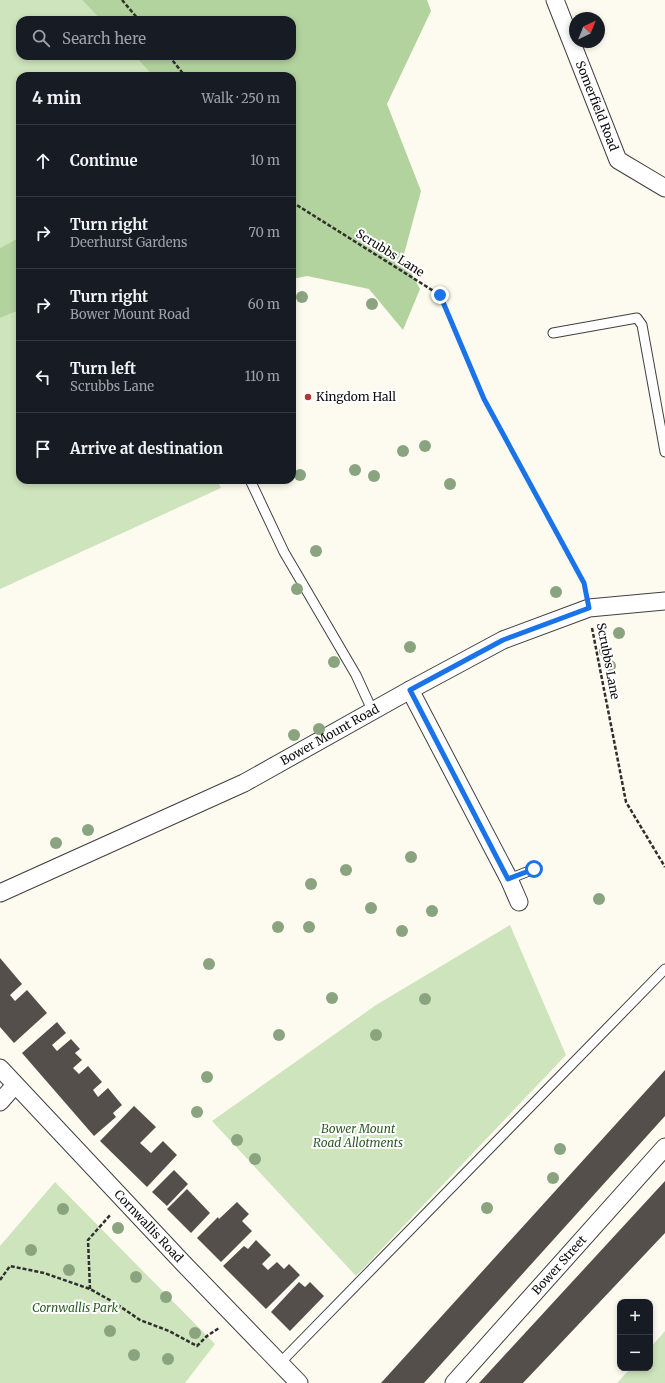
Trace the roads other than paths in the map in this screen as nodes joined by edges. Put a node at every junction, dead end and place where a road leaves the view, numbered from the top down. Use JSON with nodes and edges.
{"nodes":[{"id":1,"x":555,"y":0,"type":"edge"},
{"id":2,"x":665,"y":188,"type":"edge"},
{"id":3,"x":553,"y":333,"type":"dead end"},
{"id":4,"x":665,"y":452,"type":"edge"},
{"id":5,"x":252,"y":484,"type":"edge"},
{"id":6,"x":665,"y":601,"type":"edge"},
{"id":7,"x":410,"y":690,"type":"junction"},
{"id":8,"x":373,"y":712,"type":"junction"},
{"id":9,"x":534,"y":869,"type":"dead end"},
{"id":10,"x":508,"y":879,"type":"junction"},
{"id":11,"x":0,"y":892,"type":"edge"},
{"id":12,"x":519,"y":902,"type":"dead end"},
{"id":13,"x":665,"y":969,"type":"edge"},
{"id":14,"x":0,"y":1068,"type":"edge"},
{"id":15,"x":15,"y":1085,"type":"junction"},
{"id":16,"x":0,"y":1102,"type":"edge"},
{"id":17,"x":665,"y":1147,"type":"edge"},
{"id":18,"x":280,"y":1363,"type":"junction"},
{"id":19,"x":299,"y":1383,"type":"edge"},
{"id":20,"x":454,"y":1383,"type":"edge"}],
"edges":[{"from":1,"to":2,"type":"street","name":"Somerfield Road"},
{"from":3,"to":4,"type":"lane"},
{"from":5,"to":8,"type":"lane"},
{"from":6,"to":7,"type":"street","name":"Bower Mount Road"},
{"from":7,"to":8,"type":"street","name":"Bower Mount Road"},
{"from":7,"to":10,"type":"street"},
{"from":8,"to":11,"type":"street","name":"Bower Mount Road"},
{"from":9,"to":10,"type":"lane"},
{"from":10,"to":12,"type":"street"},
{"from":13,"to":18,"type":"lane"},
{"from":14,"to":15,"type":"street","name":"Cornwallis Road"},
{"from":15,"to":16,"type":"street"},
{"from":15,"to":18,"type":"street","name":"Cornwallis Road"},
{"from":17,"to":20,"type":"street","name":"Bower Street"},
{"from":18,"to":19,"type":"street","name":"Cornwallis Road"}]}
